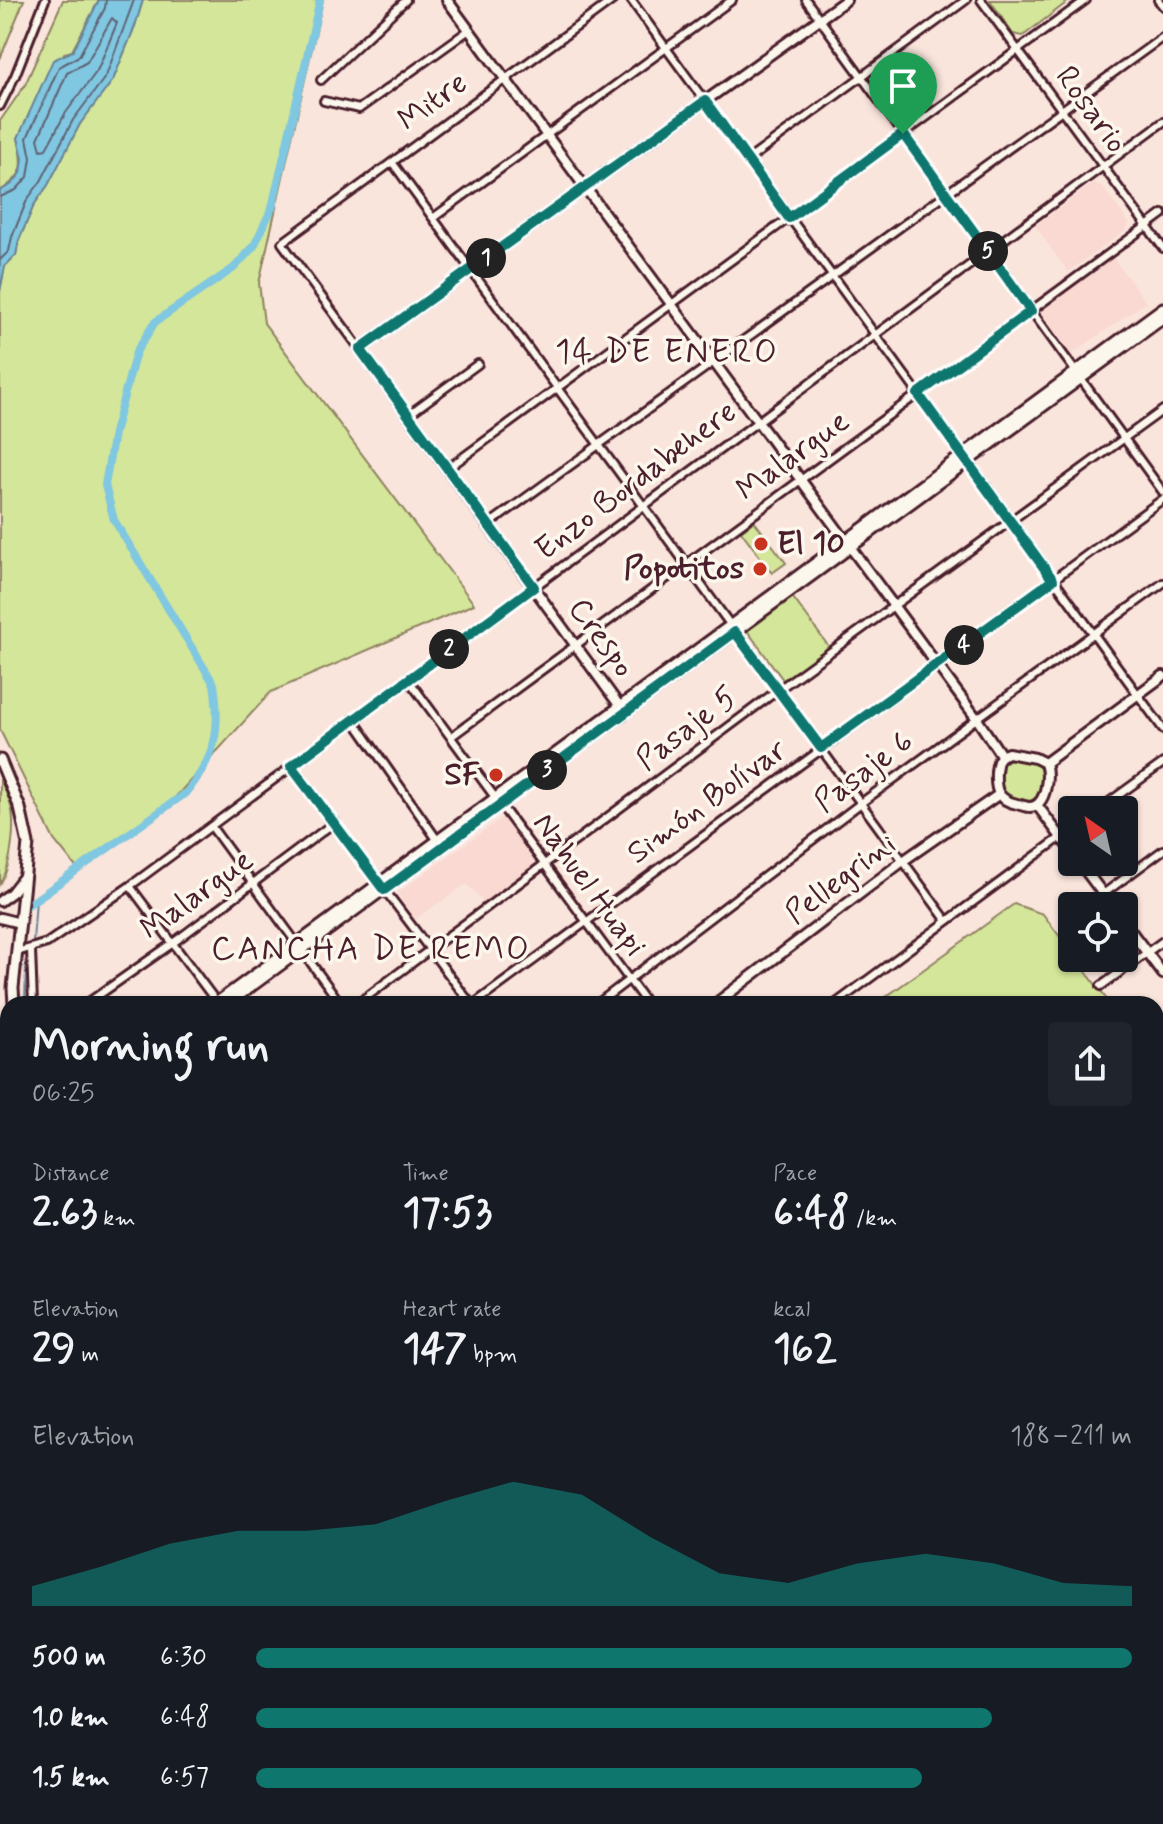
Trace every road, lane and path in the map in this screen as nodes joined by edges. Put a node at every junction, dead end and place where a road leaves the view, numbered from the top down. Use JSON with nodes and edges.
{"nodes":[{"id":1,"x":45,"y":0,"type":"edge"},
{"id":2,"x":406,"y":0,"type":"edge"},
{"id":3,"x":447,"y":0,"type":"edge"},
{"id":4,"x":613,"y":0,"type":"edge"},
{"id":5,"x":631,"y":0,"type":"edge"},
{"id":6,"x":732,"y":0,"type":"edge"},
{"id":7,"x":806,"y":0,"type":"edge"},
{"id":8,"x":846,"y":0,"type":"edge"},
{"id":9,"x":966,"y":0,"type":"edge"},
{"id":10,"x":981,"y":0,"type":"edge"},
{"id":11,"x":1086,"y":0,"type":"edge"},
{"id":12,"x":1158,"y":0,"type":"edge"},
{"id":13,"x":1163,"y":6,"type":"edge"},
{"id":14,"x":820,"y":19,"type":"junction"},
{"id":15,"x":469,"y":30,"type":"junction"},
{"id":16,"x":1163,"y":37,"type":"edge"},
{"id":17,"x":666,"y":48,"type":"junction"},
{"id":18,"x":1018,"y":50,"type":"junction"},
{"id":19,"x":862,"y":77,"type":"junction"},
{"id":20,"x":505,"y":79,"type":"junction"},
{"id":21,"x":321,"y":80,"type":"dead end"},
{"id":22,"x":324,"y":101,"type":"dead end"},
{"id":23,"x":705,"y":101,"type":"junction"},
{"id":24,"x":0,"y":106,"type":"edge"},
{"id":25,"x":1062,"y":110,"type":"junction"},
{"id":26,"x":1163,"y":122,"type":"edge"},
{"id":27,"x":903,"y":134,"type":"junction"},
{"id":28,"x":547,"y":135,"type":"junction"},
{"id":29,"x":748,"y":160,"type":"junction"},
{"id":30,"x":392,"y":162,"type":"junction"},
{"id":31,"x":1103,"y":166,"type":"junction"},
{"id":32,"x":585,"y":187,"type":"junction"},
{"id":33,"x":946,"y":193,"type":"junction"},
{"id":34,"x":1163,"y":214,"type":"edge"},
{"id":35,"x":433,"y":218,"type":"junction"},
{"id":36,"x":789,"y":218,"type":"junction"},
{"id":37,"x":1147,"y":226,"type":"junction"},
{"id":38,"x":282,"y":243,"type":"joint"},
{"id":39,"x":1163,"y":248,"type":"edge"},
{"id":40,"x":988,"y":251,"type":"junction"},
{"id":41,"x":470,"y":270,"type":"junction"},
{"id":42,"x":832,"y":276,"type":"junction"},
{"id":43,"x":671,"y":304,"type":"junction"},
{"id":44,"x":1163,"y":308,"type":"edge"},
{"id":45,"x":1031,"y":311,"type":"junction"},
{"id":46,"x":1163,"y":318,"type":"edge"},
{"id":47,"x":874,"y":333,"type":"junction"},
{"id":48,"x":360,"y":349,"type":"junction"},
{"id":49,"x":714,"y":362,"type":"junction"},
{"id":50,"x":478,"y":364,"type":"dead end"},
{"id":51,"x":1078,"y":375,"type":"junction"},
{"id":52,"x":557,"y":388,"type":"junction"},
{"id":53,"x":918,"y":394,"type":"junction"},
{"id":54,"x":1163,"y":410,"type":"edge"},
{"id":55,"x":408,"y":415,"type":"junction"},
{"id":56,"x":758,"y":421,"type":"junction"},
{"id":57,"x":1124,"y":439,"type":"junction"},
{"id":58,"x":598,"y":445,"type":"junction"},
{"id":59,"x":964,"y":459,"type":"junction"},
{"id":60,"x":447,"y":469,"type":"junction"},
{"id":61,"x":801,"y":480,"type":"junction"},
{"id":62,"x":1163,"y":492,"type":"edge"},
{"id":63,"x":1163,"y":499,"type":"edge"},
{"id":64,"x":643,"y":506,"type":"junction"},
{"id":65,"x":1011,"y":522,"type":"junction"},
{"id":66,"x":488,"y":525,"type":"junction"},
{"id":67,"x":848,"y":544,"type":"junction"},
{"id":68,"x":686,"y":564,"type":"junction"},
{"id":69,"x":1053,"y":580,"type":"junction"},
{"id":70,"x":1163,"y":583,"type":"edge"},
{"id":71,"x":534,"y":587,"type":"junction"},
{"id":72,"x":894,"y":606,"type":"junction"},
{"id":73,"x":733,"y":628,"type":"junction"},
{"id":74,"x":1093,"y":634,"type":"junction"},
{"id":75,"x":576,"y":645,"type":"junction"},
{"id":76,"x":938,"y":665,"type":"junction"},
{"id":77,"x":1163,"y":676,"type":"edge"},
{"id":78,"x":408,"y":679,"type":"junction"},
{"id":79,"x":778,"y":690,"type":"junction"},
{"id":80,"x":1138,"y":695,"type":"junction"},
{"id":81,"x":623,"y":709,"type":"junction"},
{"id":82,"x":353,"y":719,"type":"junction"},
{"id":83,"x":977,"y":719,"type":"junction"},
{"id":84,"x":1163,"y":729,"type":"edge"},
{"id":85,"x":452,"y":736,"type":"junction"},
{"id":86,"x":821,"y":748,"type":"junction"},
{"id":87,"x":1001,"y":755,"type":"junction"},
{"id":88,"x":0,"y":760,"type":"edge"},
{"id":89,"x":1045,"y":763,"type":"junction"},
{"id":90,"x":1163,"y":763,"type":"edge"},
{"id":91,"x":291,"y":766,"type":"junction"},
{"id":92,"x":998,"y":795,"type":"junction"},
{"id":93,"x":1117,"y":796,"type":"edge"},
{"id":94,"x":498,"y":801,"type":"junction"},
{"id":95,"x":861,"y":803,"type":"junction"},
{"id":96,"x":1037,"y":805,"type":"junction"},
{"id":97,"x":335,"y":822,"type":"junction"},
{"id":98,"x":211,"y":826,"type":"junction"},
{"id":99,"x":1058,"y":833,"type":"edge"},
{"id":100,"x":1058,"y":839,"type":"edge"},
{"id":101,"x":440,"y":844,"type":"junction"},
{"id":102,"x":1163,"y":850,"type":"edge"},
{"id":103,"x":903,"y":861,"type":"junction"},
{"id":104,"x":545,"y":865,"type":"junction"},
{"id":105,"x":25,"y":874,"type":"junction"},
{"id":106,"x":253,"y":883,"type":"junction"},
{"id":107,"x":130,"y":886,"type":"junction"},
{"id":108,"x":381,"y":887,"type":"junction"},
{"id":109,"x":1106,"y":892,"type":"edge"},
{"id":110,"x":2,"y":899,"type":"edge"},
{"id":111,"x":22,"y":911,"type":"junction"},
{"id":112,"x":0,"y":918,"type":"edge"},
{"id":113,"x":586,"y":921,"type":"junction"},
{"id":114,"x":947,"y":921,"type":"junction"},
{"id":115,"x":20,"y":923,"type":"junction"},
{"id":116,"x":1138,"y":940,"type":"edge"},
{"id":117,"x":1163,"y":941,"type":"edge"},
{"id":118,"x":173,"y":943,"type":"junction"},
{"id":119,"x":300,"y":947,"type":"junction"},
{"id":120,"x":31,"y":950,"type":"junction"},
{"id":121,"x":430,"y":950,"type":"junction"},
{"id":122,"x":17,"y":952,"type":"junction"},
{"id":123,"x":1147,"y":952,"type":"junction"},
{"id":124,"x":1163,"y":974,"type":"edge"},
{"id":125,"x":630,"y":980,"type":"junction"},
{"id":126,"x":1101,"y":986,"type":"dead end"},
{"id":127,"x":14,"y":996,"type":"edge"},
{"id":128,"x":33,"y":996,"type":"edge"},
{"id":129,"x":97,"y":996,"type":"edge"},
{"id":130,"x":214,"y":996,"type":"edge"},
{"id":131,"x":231,"y":996,"type":"edge"},
{"id":132,"x":335,"y":996,"type":"edge"},
{"id":133,"x":368,"y":996,"type":"edge"},
{"id":134,"x":467,"y":996,"type":"edge"},
{"id":135,"x":484,"y":996,"type":"edge"},
{"id":136,"x":608,"y":996,"type":"edge"},
{"id":137,"x":641,"y":996,"type":"edge"},
{"id":138,"x":726,"y":996,"type":"edge"},
{"id":139,"x":846,"y":996,"type":"edge"}],
"edges":[{"from":1,"to":24,"type":"street"},
{"from":2,"to":21,"type":"street"},
{"from":3,"to":15,"type":"street"},
{"from":4,"to":20,"type":"street","name":"Mitre"},
{"from":5,"to":17,"type":"street"},
{"from":6,"to":17,"type":"street"},
{"from":7,"to":14,"type":"street"},
{"from":8,"to":14,"type":"street"},
{"from":9,"to":19,"type":"street"},
{"from":10,"to":18,"type":"street","name":"Rosario"},
{"from":11,"to":18,"type":"street"},
{"from":12,"to":13,"type":"street"},
{"from":14,"to":19,"type":"street"},
{"from":14,"to":23,"type":"street"},
{"from":15,"to":20,"type":"street"},
{"from":15,"to":22,"type":"street"},
{"from":16,"to":25,"type":"street"},
{"from":17,"to":23,"type":"street"},
{"from":17,"to":28,"type":"street"},
{"from":18,"to":25,"type":"street","name":"Rosario"},
{"from":18,"to":27,"type":"street"},
{"from":19,"to":27,"type":"street"},
{"from":19,"to":29,"type":"street"},
{"from":20,"to":28,"type":"street"},
{"from":20,"to":30,"type":"street","name":"Mitre"},
{"from":23,"to":29,"type":"street"},
{"from":23,"to":32,"type":"street"},
{"from":25,"to":31,"type":"street","name":"Rosario"},
{"from":25,"to":33,"type":"street"},
{"from":26,"to":31,"type":"street","name":"Enzo Bordabehere"},
{"from":27,"to":33,"type":"street"},
{"from":27,"to":36,"type":"street"},
{"from":28,"to":32,"type":"street"},
{"from":28,"to":35,"type":"street"},
{"from":29,"to":36,"type":"street"},
{"from":30,"to":35,"type":"street"},
{"from":30,"to":38,"type":"street","name":"Mitre"},
{"from":31,"to":37,"type":"street","name":"Rosario"},
{"from":31,"to":40,"type":"street","name":"Enzo Bordabehere"},
{"from":32,"to":41,"type":"street"},
{"from":32,"to":43,"type":"street"},
{"from":33,"to":40,"type":"street"},
{"from":33,"to":42,"type":"street"},
{"from":34,"to":37,"type":"street","name":"Malargue"},
{"from":35,"to":41,"type":"street"},
{"from":36,"to":42,"type":"street"},
{"from":36,"to":43,"type":"street"},
{"from":37,"to":39,"type":"street","name":"Rosario"},
{"from":37,"to":45,"type":"street","name":"Malargue"},
{"from":38,"to":48,"type":"street","name":"Crespo"},
{"from":40,"to":45,"type":"street"},
{"from":40,"to":47,"type":"street","name":"Enzo Bordabehere"},
{"from":41,"to":48,"type":"street"},
{"from":41,"to":52,"type":"street"},
{"from":42,"to":47,"type":"street"},
{"from":42,"to":49,"type":"street"},
{"from":43,"to":49,"type":"street"},
{"from":43,"to":52,"type":"street"},
{"from":44,"to":51,"type":"main road"},
{"from":45,"to":51,"type":"street"},
{"from":45,"to":53,"type":"street","name":"Malargue"},
{"from":46,"to":51,"type":"main road"},
{"from":47,"to":53,"type":"street"},
{"from":47,"to":56,"type":"street","name":"Enzo Bordabehere"},
{"from":48,"to":55,"type":"street","name":"Crespo"},
{"from":49,"to":56,"type":"street"},
{"from":49,"to":58,"type":"street"},
{"from":50,"to":55,"type":"street"},
{"from":51,"to":57,"type":"street"},
{"from":51,"to":59,"type":"main road"},
{"from":52,"to":58,"type":"street"},
{"from":52,"to":60,"type":"street"},
{"from":53,"to":59,"type":"street"},
{"from":53,"to":61,"type":"street","name":"Malargue"},
{"from":54,"to":57,"type":"street","name":"Pasaje 5"},
{"from":55,"to":60,"type":"street","name":"Crespo"},
{"from":56,"to":61,"type":"street"},
{"from":56,"to":64,"type":"street","name":"Enzo Bordabehere"},
{"from":57,"to":62,"type":"street"},
{"from":57,"to":65,"type":"street","name":"Pasaje 5"},
{"from":58,"to":64,"type":"street"},
{"from":58,"to":66,"type":"street"},
{"from":59,"to":65,"type":"street"},
{"from":59,"to":67,"type":"main road"},
{"from":60,"to":66,"type":"street","name":"Crespo"},
{"from":61,"to":67,"type":"street"},
{"from":61,"to":68,"type":"street","name":"Malargue"},
{"from":63,"to":69,"type":"street","name":"Simón Bolívar"},
{"from":64,"to":68,"type":"street"},
{"from":64,"to":71,"type":"street","name":"Enzo Bordabehere"},
{"from":65,"to":69,"type":"street"},
{"from":65,"to":72,"type":"street","name":"Pasaje 5"},
{"from":66,"to":71,"type":"street","name":"Crespo"},
{"from":67,"to":72,"type":"street"},
{"from":67,"to":73,"type":"main road"},
{"from":68,"to":73,"type":"street"},
{"from":68,"to":75,"type":"street","name":"Malargue"},
{"from":69,"to":74,"type":"street"},
{"from":69,"to":76,"type":"street","name":"Simón Bolívar"},
{"from":70,"to":74,"type":"street","name":"Pasaje 6"},
{"from":71,"to":75,"type":"street","name":"Crespo"},
{"from":71,"to":78,"type":"street","name":"Enzo Bordabehere"},
{"from":72,"to":76,"type":"street"},
{"from":72,"to":79,"type":"street","name":"Pasaje 5"},
{"from":73,"to":79,"type":"street"},
{"from":73,"to":81,"type":"main road"},
{"from":74,"to":80,"type":"street"},
{"from":74,"to":83,"type":"street","name":"Pasaje 6"},
{"from":75,"to":81,"type":"street","name":"Crespo"},
{"from":75,"to":85,"type":"street","name":"Malargue"},
{"from":76,"to":83,"type":"street"},
{"from":76,"to":86,"type":"street","name":"Simón Bolívar"},
{"from":77,"to":80,"type":"street"},
{"from":78,"to":82,"type":"street","name":"Enzo Bordabehere"},
{"from":78,"to":85,"type":"street","name":"Nahuel Huapi"},
{"from":79,"to":86,"type":"street"},
{"from":79,"to":104,"type":"street","name":"Pasaje 5"},
{"from":80,"to":84,"type":"street"},
{"from":80,"to":89,"type":"street"},
{"from":81,"to":94,"type":"main road"},
{"from":82,"to":91,"type":"street","name":"Enzo Bordabehere"},
{"from":82,"to":101,"type":"street"},
{"from":83,"to":87,"type":"street"},
{"from":83,"to":95,"type":"street","name":"Pasaje 6"},
{"from":85,"to":94,"type":"street","name":"Nahuel Huapi"},
{"from":86,"to":95,"type":"street"},
{"from":86,"to":113,"type":"street","name":"Simón Bolívar"},
{"from":87,"to":89,"type":"street"},
{"from":87,"to":92,"type":"street"},
{"from":88,"to":105,"type":"main road"},
{"from":89,"to":96,"type":"street"},
{"from":90,"to":93,"type":"street"},
{"from":91,"to":97,"type":"street"},
{"from":91,"to":98,"type":"street","name":"Enzo Bordabehere"},
{"from":92,"to":96,"type":"street"},
{"from":92,"to":103,"type":"street","name":"Pellegrini"},
{"from":94,"to":101,"type":"main road"},
{"from":94,"to":104,"type":"street","name":"Nahuel Huapi"},
{"from":95,"to":103,"type":"street"},
{"from":95,"to":125,"type":"street","name":"Pasaje 6"},
{"from":96,"to":99,"type":"street"},
{"from":97,"to":106,"type":"street","name":"Malargue"},
{"from":97,"to":108,"type":"street"},
{"from":98,"to":106,"type":"street"},
{"from":98,"to":107,"type":"street","name":"Enzo Bordabehere"},
{"from":100,"to":114,"type":"street"},
{"from":101,"to":108,"type":"main road"},
{"from":102,"to":109,"type":"street"},
{"from":103,"to":114,"type":"street"},
{"from":103,"to":138,"type":"street","name":"Pellegrini"},
{"from":104,"to":113,"type":"street","name":"Nahuel Huapi"},
{"from":104,"to":121,"type":"street","name":"Pasaje 5"},
{"from":105,"to":110,"type":"street"},
{"from":105,"to":111,"type":"main road"},
{"from":106,"to":118,"type":"street","name":"Malargue"},
{"from":106,"to":119,"type":"street"},
{"from":107,"to":118,"type":"street"},
{"from":107,"to":120,"type":"street","name":"Enzo Bordabehere"},
{"from":108,"to":119,"type":"main road"},
{"from":108,"to":121,"type":"street"},
{"from":110,"to":111,"type":"street"},
{"from":111,"to":115,"type":"main road"},
{"from":112,"to":115,"type":"street"},
{"from":113,"to":125,"type":"street","name":"Nahuel Huapi"},
{"from":113,"to":135,"type":"street","name":"Simón Bolívar"},
{"from":114,"to":139,"type":"street"},
{"from":115,"to":122,"type":"main road"},
{"from":116,"to":123,"type":"street"},
{"from":117,"to":123,"type":"street"},
{"from":118,"to":129,"type":"street","name":"Malargue"},
{"from":118,"to":130,"type":"street"},
{"from":119,"to":131,"type":"main road"},
{"from":119,"to":132,"type":"street"},
{"from":120,"to":122,"type":"street","name":"Enzo Bordabehere"},
{"from":120,"to":128,"type":"street"},
{"from":121,"to":133,"type":"street","name":"Pasaje 5"},
{"from":121,"to":134,"type":"street"},
{"from":122,"to":127,"type":"main road"},
{"from":123,"to":124,"type":"street"},
{"from":123,"to":126,"type":"street"},
{"from":125,"to":136,"type":"street","name":"Pasaje 6"},
{"from":125,"to":137,"type":"street","name":"Nahuel Huapi"}]}
